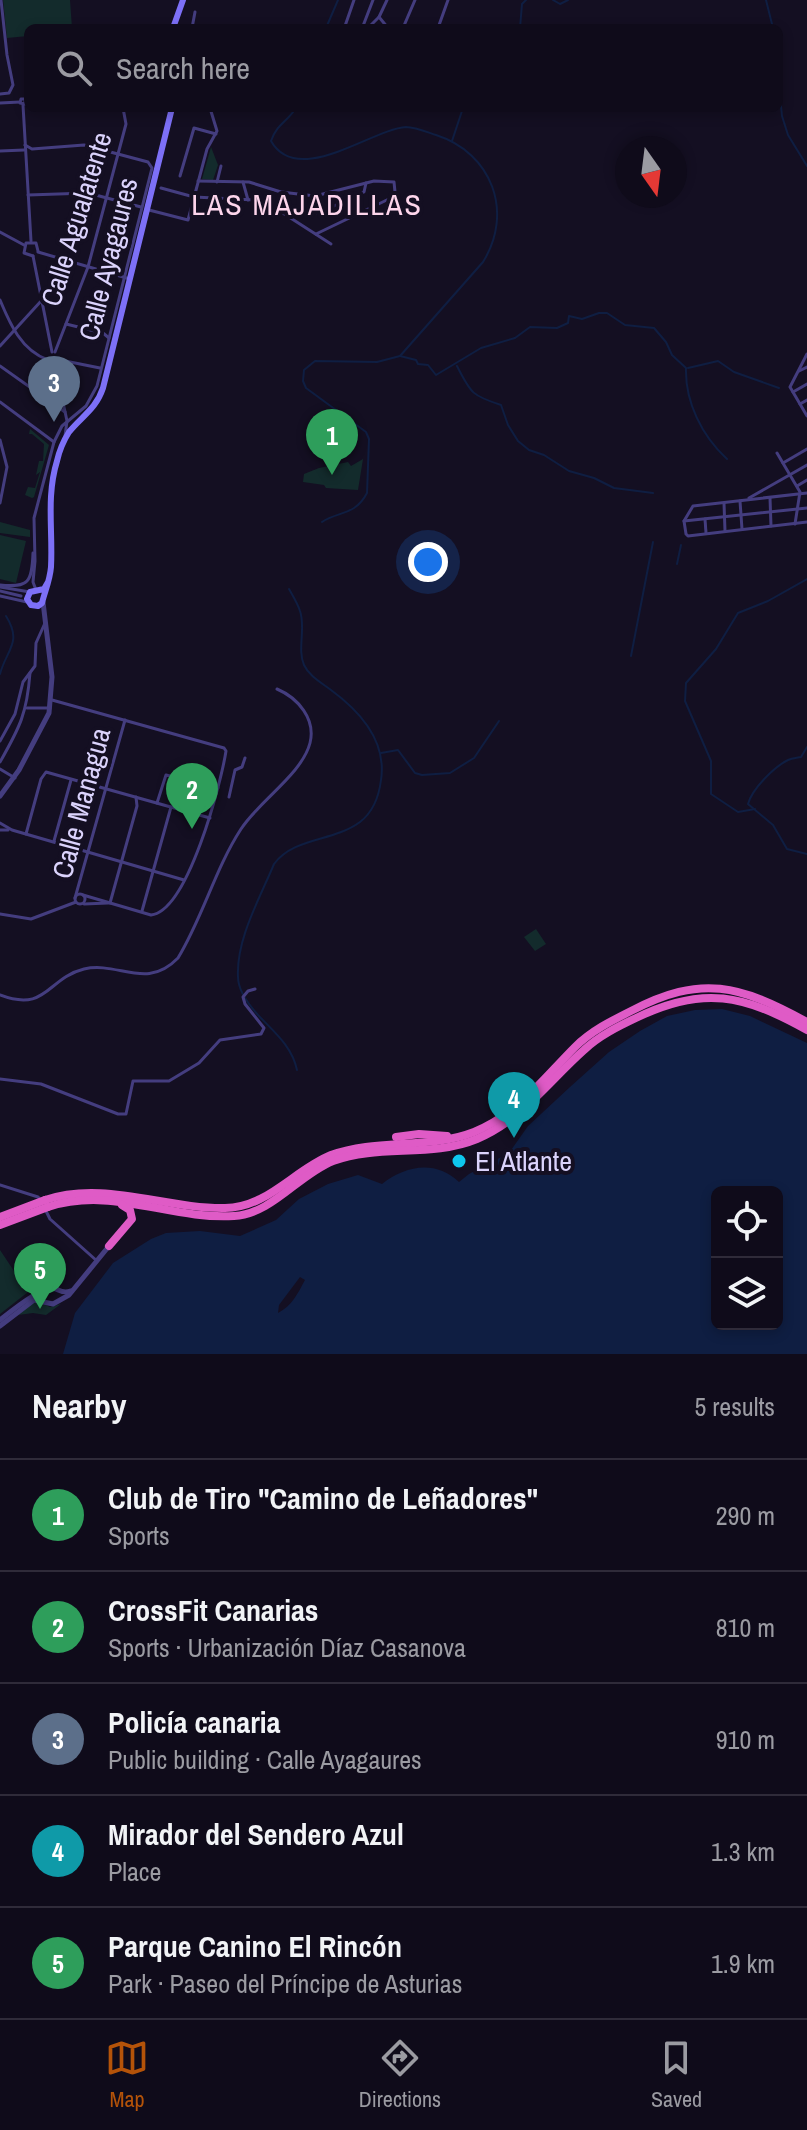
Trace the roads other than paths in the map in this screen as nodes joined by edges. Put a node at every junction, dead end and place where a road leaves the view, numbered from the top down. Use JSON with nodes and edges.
{"nodes":[{"id":1,"x":1,"y":0,"type":"edge"},
{"id":2,"x":183,"y":0,"type":"edge"},
{"id":3,"x":354,"y":0,"type":"edge"},
{"id":4,"x":373,"y":0,"type":"edge"},
{"id":5,"x":387,"y":0,"type":"edge"},
{"id":6,"x":415,"y":0,"type":"edge"},
{"id":7,"x":448,"y":0,"type":"edge"},
{"id":8,"x":195,"y":12,"type":"dead end"},
{"id":9,"x":379,"y":17,"type":"junction"},
{"id":10,"x":174,"y":24,"type":"edge"},
{"id":11,"x":193,"y":24,"type":"edge"},
{"id":12,"x":346,"y":24,"type":"edge"},
{"id":13,"x":364,"y":24,"type":"edge"},
{"id":14,"x":371,"y":24,"type":"edge"},
{"id":15,"x":385,"y":24,"type":"edge"},
{"id":16,"x":405,"y":24,"type":"edge"},
{"id":17,"x":439,"y":24,"type":"edge"},
{"id":18,"x":0,"y":94,"type":"edge"},
{"id":19,"x":24,"y":102,"type":"edge"},
{"id":20,"x":0,"y":103,"type":"edge"},
{"id":21,"x":24,"y":112,"type":"edge"},
{"id":22,"x":124,"y":112,"type":"edge"},
{"id":23,"x":171,"y":112,"type":"edge"},
{"id":24,"x":211,"y":112,"type":"edge"},
{"id":25,"x":216,"y":134,"type":"junction"},
{"id":26,"x":25,"y":147,"type":"junction"},
{"id":27,"x":0,"y":151,"type":"edge"},
{"id":28,"x":118,"y":154,"type":"junction"},
{"id":29,"x":221,"y":166,"type":"dead end"},
{"id":30,"x":180,"y":176,"type":"dead end"},
{"id":31,"x":198,"y":181,"type":"junction"},
{"id":32,"x":217,"y":182,"type":"junction"},
{"id":33,"x":243,"y":182,"type":"junction"},
{"id":34,"x":366,"y":183,"type":"junction"},
{"id":35,"x":161,"y":188,"type":"dead end"},
{"id":36,"x":28,"y":195,"type":"junction"},
{"id":37,"x":315,"y":196,"type":"junction"},
{"id":38,"x":194,"y":197,"type":"junction"},
{"id":39,"x":107,"y":198,"type":"junction"},
{"id":40,"x":248,"y":200,"type":"junction"},
{"id":41,"x":272,"y":206,"type":"junction"},
{"id":42,"x":145,"y":208,"type":"junction"},
{"id":43,"x":314,"y":212,"type":"junction"},
{"id":44,"x":0,"y":232,"type":"edge"},
{"id":45,"x":316,"y":234,"type":"junction"},
{"id":46,"x":31,"y":241,"type":"junction"},
{"id":47,"x":331,"y":244,"type":"dead end"},
{"id":48,"x":24,"y":245,"type":"junction"},
{"id":49,"x":38,"y":252,"type":"junction"},
{"id":50,"x":33,"y":256,"type":"junction"},
{"id":51,"x":88,"y":267,"type":"junction"},
{"id":52,"x":127,"y":278,"type":"junction"},
{"id":53,"x":0,"y":300,"type":"edge"},
{"id":54,"x":42,"y":300,"type":"junction"},
{"id":55,"x":66,"y":324,"type":"junction"},
{"id":56,"x":13,"y":331,"type":"junction"},
{"id":57,"x":109,"y":338,"type":"junction"},
{"id":58,"x":50,"y":342,"type":"junction"},
{"id":59,"x":59,"y":342,"type":"junction"},
{"id":60,"x":0,"y":346,"type":"edge"},
{"id":61,"x":54,"y":352,"type":"junction"},
{"id":62,"x":807,"y":354,"type":"edge"},
{"id":63,"x":48,"y":360,"type":"junction"},
{"id":64,"x":60,"y":360,"type":"junction"},
{"id":65,"x":55,"y":365,"type":"junction"},
{"id":66,"x":0,"y":366,"type":"edge"},
{"id":67,"x":807,"y":367,"type":"edge"},
{"id":68,"x":101,"y":368,"type":"junction"},
{"id":69,"x":795,"y":373,"type":"junction"},
{"id":70,"x":807,"y":384,"type":"edge"},
{"id":71,"x":793,"y":392,"type":"junction"},
{"id":72,"x":807,"y":400,"type":"edge"},
{"id":73,"x":0,"y":402,"type":"edge"},
{"id":74,"x":800,"y":404,"type":"junction"},
{"id":75,"x":65,"y":412,"type":"junction"},
{"id":76,"x":807,"y":416,"type":"edge"},
{"id":77,"x":67,"y":421,"type":"junction"},
{"id":78,"x":0,"y":440,"type":"edge"},
{"id":79,"x":65,"y":441,"type":"junction"},
{"id":80,"x":54,"y":442,"type":"junction"},
{"id":81,"x":807,"y":449,"type":"edge"},
{"id":82,"x":777,"y":453,"type":"dead end"},
{"id":83,"x":783,"y":463,"type":"junction"},
{"id":84,"x":807,"y":465,"type":"edge"},
{"id":85,"x":790,"y":474,"type":"junction"},
{"id":86,"x":807,"y":480,"type":"edge"},
{"id":87,"x":797,"y":486,"type":"junction"},
{"id":88,"x":807,"y":493,"type":"edge"},
{"id":89,"x":800,"y":494,"type":"junction"},
{"id":90,"x":770,"y":498,"type":"junction"},
{"id":91,"x":743,"y":500,"type":"junction"},
{"id":92,"x":0,"y":503,"type":"edge"},
{"id":93,"x":724,"y":503,"type":"junction"},
{"id":94,"x":807,"y":508,"type":"edge"},
{"id":95,"x":797,"y":509,"type":"junction"},
{"id":96,"x":771,"y":511,"type":"junction"},
{"id":97,"x":741,"y":515,"type":"junction"},
{"id":98,"x":724,"y":517,"type":"junction"},
{"id":99,"x":705,"y":519,"type":"junction"},
{"id":100,"x":684,"y":521,"type":"junction"},
{"id":101,"x":807,"y":522,"type":"edge"},
{"id":102,"x":795,"y":524,"type":"junction"},
{"id":103,"x":771,"y":526,"type":"junction"},
{"id":104,"x":742,"y":529,"type":"junction"},
{"id":105,"x":725,"y":531,"type":"junction"},
{"id":106,"x":706,"y":533,"type":"junction"},
{"id":107,"x":34,"y":546,"type":"junction"},
{"id":108,"x":48,"y":582,"type":"junction"},
{"id":109,"x":0,"y":590,"type":"edge"},
{"id":110,"x":33,"y":591,"type":"junction"},
{"id":111,"x":21,"y":596,"type":"dead end"},
{"id":112,"x":43,"y":599,"type":"junction"},
{"id":113,"x":31,"y":605,"type":"junction"},
{"id":114,"x":45,"y":623,"type":"junction"},
{"id":115,"x":30,"y":673,"type":"junction"},
{"id":116,"x":277,"y":689,"type":"dead end"},
{"id":117,"x":51,"y":699,"type":"junction"},
{"id":118,"x":27,"y":708,"type":"junction"},
{"id":119,"x":50,"y":708,"type":"junction"},
{"id":120,"x":125,"y":720,"type":"junction"},
{"id":121,"x":0,"y":741,"type":"edge"},
{"id":122,"x":245,"y":758,"type":"dead end"},
{"id":123,"x":0,"y":762,"type":"edge"},
{"id":124,"x":223,"y":767,"type":"junction"},
{"id":125,"x":0,"y":769,"type":"edge"},
{"id":126,"x":235,"y":770,"type":"junction"},
{"id":127,"x":15,"y":778,"type":"junction"},
{"id":128,"x":72,"y":778,"type":"junction"},
{"id":129,"x":218,"y":788,"type":"junction"},
{"id":130,"x":107,"y":789,"type":"junction"},
{"id":131,"x":0,"y":796,"type":"edge"},
{"id":132,"x":136,"y":797,"type":"junction"},
{"id":133,"x":229,"y":797,"type":"dead end"},
{"id":134,"x":157,"y":803,"type":"junction"},
{"id":135,"x":171,"y":807,"type":"junction"},
{"id":136,"x":210,"y":818,"type":"junction"},
{"id":137,"x":0,"y":823,"type":"edge"},
{"id":138,"x":0,"y":830,"type":"edge"},
{"id":139,"x":12,"y":830,"type":"junction"},
{"id":140,"x":26,"y":834,"type":"junction"},
{"id":141,"x":54,"y":841,"type":"junction"},
{"id":142,"x":89,"y":852,"type":"junction"},
{"id":143,"x":122,"y":861,"type":"junction"},
{"id":144,"x":154,"y":870,"type":"junction"},
{"id":145,"x":184,"y":880,"type":"junction"},
{"id":146,"x":83,"y":895,"type":"junction"},
{"id":147,"x":77,"y":901,"type":"junction"},
{"id":148,"x":109,"y":903,"type":"junction"},
{"id":149,"x":141,"y":912,"type":"junction"},
{"id":150,"x":0,"y":914,"type":"edge"},
{"id":151,"x":255,"y":989,"type":"dead end"},
{"id":152,"x":0,"y":995,"type":"edge"},
{"id":153,"x":807,"y":1022,"type":"edge"},
{"id":154,"x":807,"y":1030,"type":"edge"},
{"id":155,"x":0,"y":1079,"type":"edge"},
{"id":156,"x":552,"y":1083,"type":"junction"},
{"id":157,"x":500,"y":1131,"type":"dead end"},
{"id":158,"x":471,"y":1133,"type":"junction"},
{"id":159,"x":396,"y":1137,"type":"dead end"},
{"id":160,"x":479,"y":1141,"type":"dead end"},
{"id":161,"x":421,"y":1151,"type":"junction"},
{"id":162,"x":299,"y":1167,"type":"dead end"},
{"id":163,"x":0,"y":1185,"type":"edge"},
{"id":164,"x":69,"y":1201,"type":"junction"},
{"id":165,"x":258,"y":1201,"type":"junction"},
{"id":166,"x":46,"y":1204,"type":"junction"},
{"id":167,"x":163,"y":1209,"type":"junction"},
{"id":168,"x":0,"y":1217,"type":"edge"},
{"id":169,"x":0,"y":1225,"type":"edge"},
{"id":170,"x":109,"y":1246,"type":"junction"},
{"id":171,"x":97,"y":1261,"type":"junction"},
{"id":172,"x":72,"y":1290,"type":"junction"},
{"id":173,"x":56,"y":1291,"type":"junction"},
{"id":174,"x":43,"y":1297,"type":"junction"},
{"id":175,"x":55,"y":1303,"type":"junction"},
{"id":176,"x":0,"y":1323,"type":"edge"}],
"edges":[{"from":1,"to":18,"type":"street"},
{"from":2,"to":10,"type":"main road"},
{"from":3,"to":12,"type":"street"},
{"from":4,"to":13,"type":"street"},
{"from":5,"to":9,"type":"street"},
{"from":6,"to":16,"type":"street"},
{"from":7,"to":17,"type":"street"},
{"from":8,"to":11,"type":"street"},
{"from":9,"to":14,"type":"street"},
{"from":9,"to":15,"type":"street"},
{"from":19,"to":20,"type":"street"},
{"from":21,"to":26,"type":"street"},
{"from":22,"to":28,"type":"street","name":"Calle Agualatente"},
{"from":23,"to":42,"type":"main road"},
{"from":24,"to":25,"type":"street"},
{"from":25,"to":30,"type":"street"},
{"from":25,"to":31,"type":"street"},
{"from":26,"to":27,"type":"street"},
{"from":26,"to":28,"type":"street"},
{"from":26,"to":36,"type":"street"},
{"from":28,"to":39,"type":"street","name":"Calle Agualatente"},
{"from":28,"to":42,"type":"street","name":"Calle Ayagaures"},
{"from":29,"to":32,"type":"street"},
{"from":31,"to":32,"type":"street"},
{"from":31,"to":38,"type":"street"},
{"from":32,"to":33,"type":"street"},
{"from":33,"to":37,"type":"street"},
{"from":33,"to":40,"type":"street"},
{"from":34,"to":37,"type":"street"},
{"from":34,"to":43,"type":"street"},
{"from":34,"to":45,"type":"street"},
{"from":35,"to":38,"type":"street"},
{"from":36,"to":39,"type":"street"},
{"from":36,"to":46,"type":"street"},
{"from":37,"to":43,"type":"street"},
{"from":38,"to":40,"type":"street"},
{"from":38,"to":42,"type":"street"},
{"from":39,"to":42,"type":"street"},
{"from":39,"to":51,"type":"street","name":"Calle Agualatente"},
{"from":40,"to":41,"type":"street"},
{"from":41,"to":43,"type":"street"},
{"from":41,"to":45,"type":"street"},
{"from":42,"to":52,"type":"street","name":"Calle Ayagaures"},
{"from":42,"to":52,"type":"main road"},
{"from":44,"to":48,"type":"street"},
{"from":45,"to":47,"type":"street"},
{"from":46,"to":48,"type":"street"},
{"from":46,"to":49,"type":"street"},
{"from":48,"to":50,"type":"street"},
{"from":49,"to":50,"type":"street"},
{"from":49,"to":51,"type":"street"},
{"from":50,"to":54,"type":"street"},
{"from":51,"to":52,"type":"street"},
{"from":51,"to":55,"type":"street","name":"Calle Agualatente"},
{"from":52,"to":57,"type":"street","name":"Calle Ayagaures"},
{"from":52,"to":79,"type":"main road"},
{"from":53,"to":56,"type":"street"},
{"from":54,"to":56,"type":"street"},
{"from":54,"to":58,"type":"street"},
{"from":55,"to":57,"type":"street"},
{"from":55,"to":59,"type":"street","name":"Calle Agualatente"},
{"from":56,"to":60,"type":"street"},
{"from":56,"to":63,"type":"street"},
{"from":57,"to":68,"type":"street","name":"Calle Ayagaures"},
{"from":58,"to":59,"type":"street","name":"Calle Agualatente"},
{"from":58,"to":61,"type":"street"},
{"from":59,"to":61,"type":"street","name":"Calle Agualatente"},
{"from":61,"to":63,"type":"street","name":"Calle Agualatente"},
{"from":61,"to":64,"type":"street"},
{"from":62,"to":69,"type":"street"},
{"from":63,"to":65,"type":"street"},
{"from":64,"to":65,"type":"street"},
{"from":64,"to":68,"type":"street"},
{"from":65,"to":75,"type":"street"},
{"from":66,"to":75,"type":"street"},
{"from":67,"to":69,"type":"street"},
{"from":68,"to":77,"type":"street","name":"Calle Ayagaures"},
{"from":69,"to":71,"type":"street"},
{"from":70,"to":71,"type":"street"},
{"from":71,"to":74,"type":"street"},
{"from":72,"to":74,"type":"street"},
{"from":73,"to":80,"type":"street"},
{"from":74,"to":76,"type":"street"},
{"from":75,"to":77,"type":"street"},
{"from":77,"to":79,"type":"street"},
{"from":77,"to":80,"type":"street","name":"Calle Ayagaures"},
{"from":78,"to":92,"type":"street"},
{"from":79,"to":108,"type":"main road"},
{"from":80,"to":107,"type":"street","name":"Calle Ayagaures"},
{"from":81,"to":83,"type":"street"},
{"from":82,"to":83,"type":"street"},
{"from":83,"to":85,"type":"street"},
{"from":84,"to":85,"type":"street"},
{"from":85,"to":87,"type":"street"},
{"from":85,"to":91,"type":"street"},
{"from":86,"to":87,"type":"street"},
{"from":87,"to":89,"type":"street"},
{"from":88,"to":89,"type":"street"},
{"from":89,"to":90,"type":"street"},
{"from":89,"to":95,"type":"street"},
{"from":90,"to":91,"type":"street"},
{"from":90,"to":96,"type":"street"},
{"from":91,"to":93,"type":"street"},
{"from":91,"to":97,"type":"street"},
{"from":93,"to":98,"type":"street"},
{"from":93,"to":100,"type":"street"},
{"from":94,"to":95,"type":"street"},
{"from":95,"to":96,"type":"street"},
{"from":95,"to":102,"type":"street"},
{"from":96,"to":97,"type":"street"},
{"from":96,"to":103,"type":"street"},
{"from":97,"to":98,"type":"street"},
{"from":97,"to":104,"type":"street"},
{"from":98,"to":99,"type":"street"},
{"from":98,"to":105,"type":"street"},
{"from":99,"to":100,"type":"street"},
{"from":99,"to":106,"type":"street"},
{"from":100,"to":106,"type":"street"},
{"from":101,"to":102,"type":"street"},
{"from":102,"to":103,"type":"street"},
{"from":103,"to":104,"type":"street"},
{"from":104,"to":105,"type":"street"},
{"from":105,"to":106,"type":"street"},
{"from":107,"to":109,"type":"street"},
{"from":107,"to":110,"type":"street"},
{"from":108,"to":110,"type":"main road"},
{"from":108,"to":112,"type":"main road"},
{"from":109,"to":110,"type":"street"},
{"from":109,"to":111,"type":"street"},
{"from":109,"to":113,"type":"street"},
{"from":110,"to":112,"type":"main road"},
{"from":110,"to":113,"type":"main road"},
{"from":112,"to":113,"type":"main road"},
{"from":112,"to":114,"type":"street"},
{"from":113,"to":114,"type":"street"},
{"from":114,"to":115,"type":"street"},
{"from":114,"to":117,"type":"street"},
{"from":115,"to":118,"type":"street"},
{"from":115,"to":121,"type":"street"},
{"from":116,"to":152,"type":"street"},
{"from":117,"to":119,"type":"street"},
{"from":117,"to":120,"type":"street"},
{"from":118,"to":119,"type":"street"},
{"from":118,"to":123,"type":"street"},
{"from":119,"to":127,"type":"street"},
{"from":120,"to":124,"type":"street"},
{"from":120,"to":130,"type":"street","name":"Calle Managua"},
{"from":122,"to":126,"type":"street"},
{"from":124,"to":126,"type":"street"},
{"from":124,"to":129,"type":"street"},
{"from":125,"to":127,"type":"street"},
{"from":126,"to":133,"type":"street"},
{"from":127,"to":131,"type":"street"},
{"from":128,"to":130,"type":"street"},
{"from":128,"to":140,"type":"street"},
{"from":128,"to":141,"type":"street"},
{"from":129,"to":134,"type":"street"},
{"from":129,"to":136,"type":"street"},
{"from":130,"to":132,"type":"street"},
{"from":130,"to":142,"type":"street","name":"Calle Managua"},
{"from":132,"to":134,"type":"street"},
{"from":132,"to":143,"type":"street"},
{"from":134,"to":135,"type":"street"},
{"from":135,"to":136,"type":"street"},
{"from":135,"to":144,"type":"street"},
{"from":136,"to":145,"type":"street"},
{"from":137,"to":139,"type":"street"},
{"from":138,"to":139,"type":"street"},
{"from":139,"to":140,"type":"street"},
{"from":140,"to":141,"type":"street"},
{"from":141,"to":142,"type":"street"},
{"from":142,"to":143,"type":"street"},
{"from":142,"to":147,"type":"street","name":"Calle Managua"},
{"from":143,"to":144,"type":"street"},
{"from":143,"to":148,"type":"street"},
{"from":144,"to":145,"type":"street"},
{"from":144,"to":149,"type":"street"},
{"from":145,"to":149,"type":"street"},
{"from":146,"to":147,"type":"street"},
{"from":146,"to":147,"type":"street"},
{"from":146,"to":148,"type":"street"},
{"from":147,"to":148,"type":"street"},
{"from":147,"to":150,"type":"street"},
{"from":148,"to":149,"type":"street"},
{"from":151,"to":155,"type":"street"},
{"from":153,"to":158,"type":"highway"},
{"from":154,"to":156,"type":"highway"},
{"from":156,"to":157,"type":"highway"},
{"from":156,"to":161,"type":"highway"},
{"from":158,"to":159,"type":"highway"},
{"from":158,"to":165,"type":"highway"},
{"from":160,"to":161,"type":"highway"},
{"from":161,"to":167,"type":"highway"},
{"from":162,"to":165,"type":"highway"},
{"from":163,"to":171,"type":"street"},
{"from":164,"to":166,"type":"highway"},
{"from":164,"to":167,"type":"highway"},
{"from":164,"to":170,"type":"highway"},
{"from":165,"to":166,"type":"highway"},
{"from":166,"to":168,"type":"highway","bridge":true},
{"from":166,"to":169,"type":"highway","bridge":true},
{"from":167,"to":170,"type":"highway"},
{"from":170,"to":171,"type":"street"},
{"from":171,"to":172,"type":"street"},
{"from":172,"to":173,"type":"street"},
{"from":172,"to":175,"type":"street"},
{"from":173,"to":174,"type":"street"},
{"from":173,"to":175,"type":"street"},
{"from":174,"to":175,"type":"street"},
{"from":174,"to":176,"type":"street"}]}
